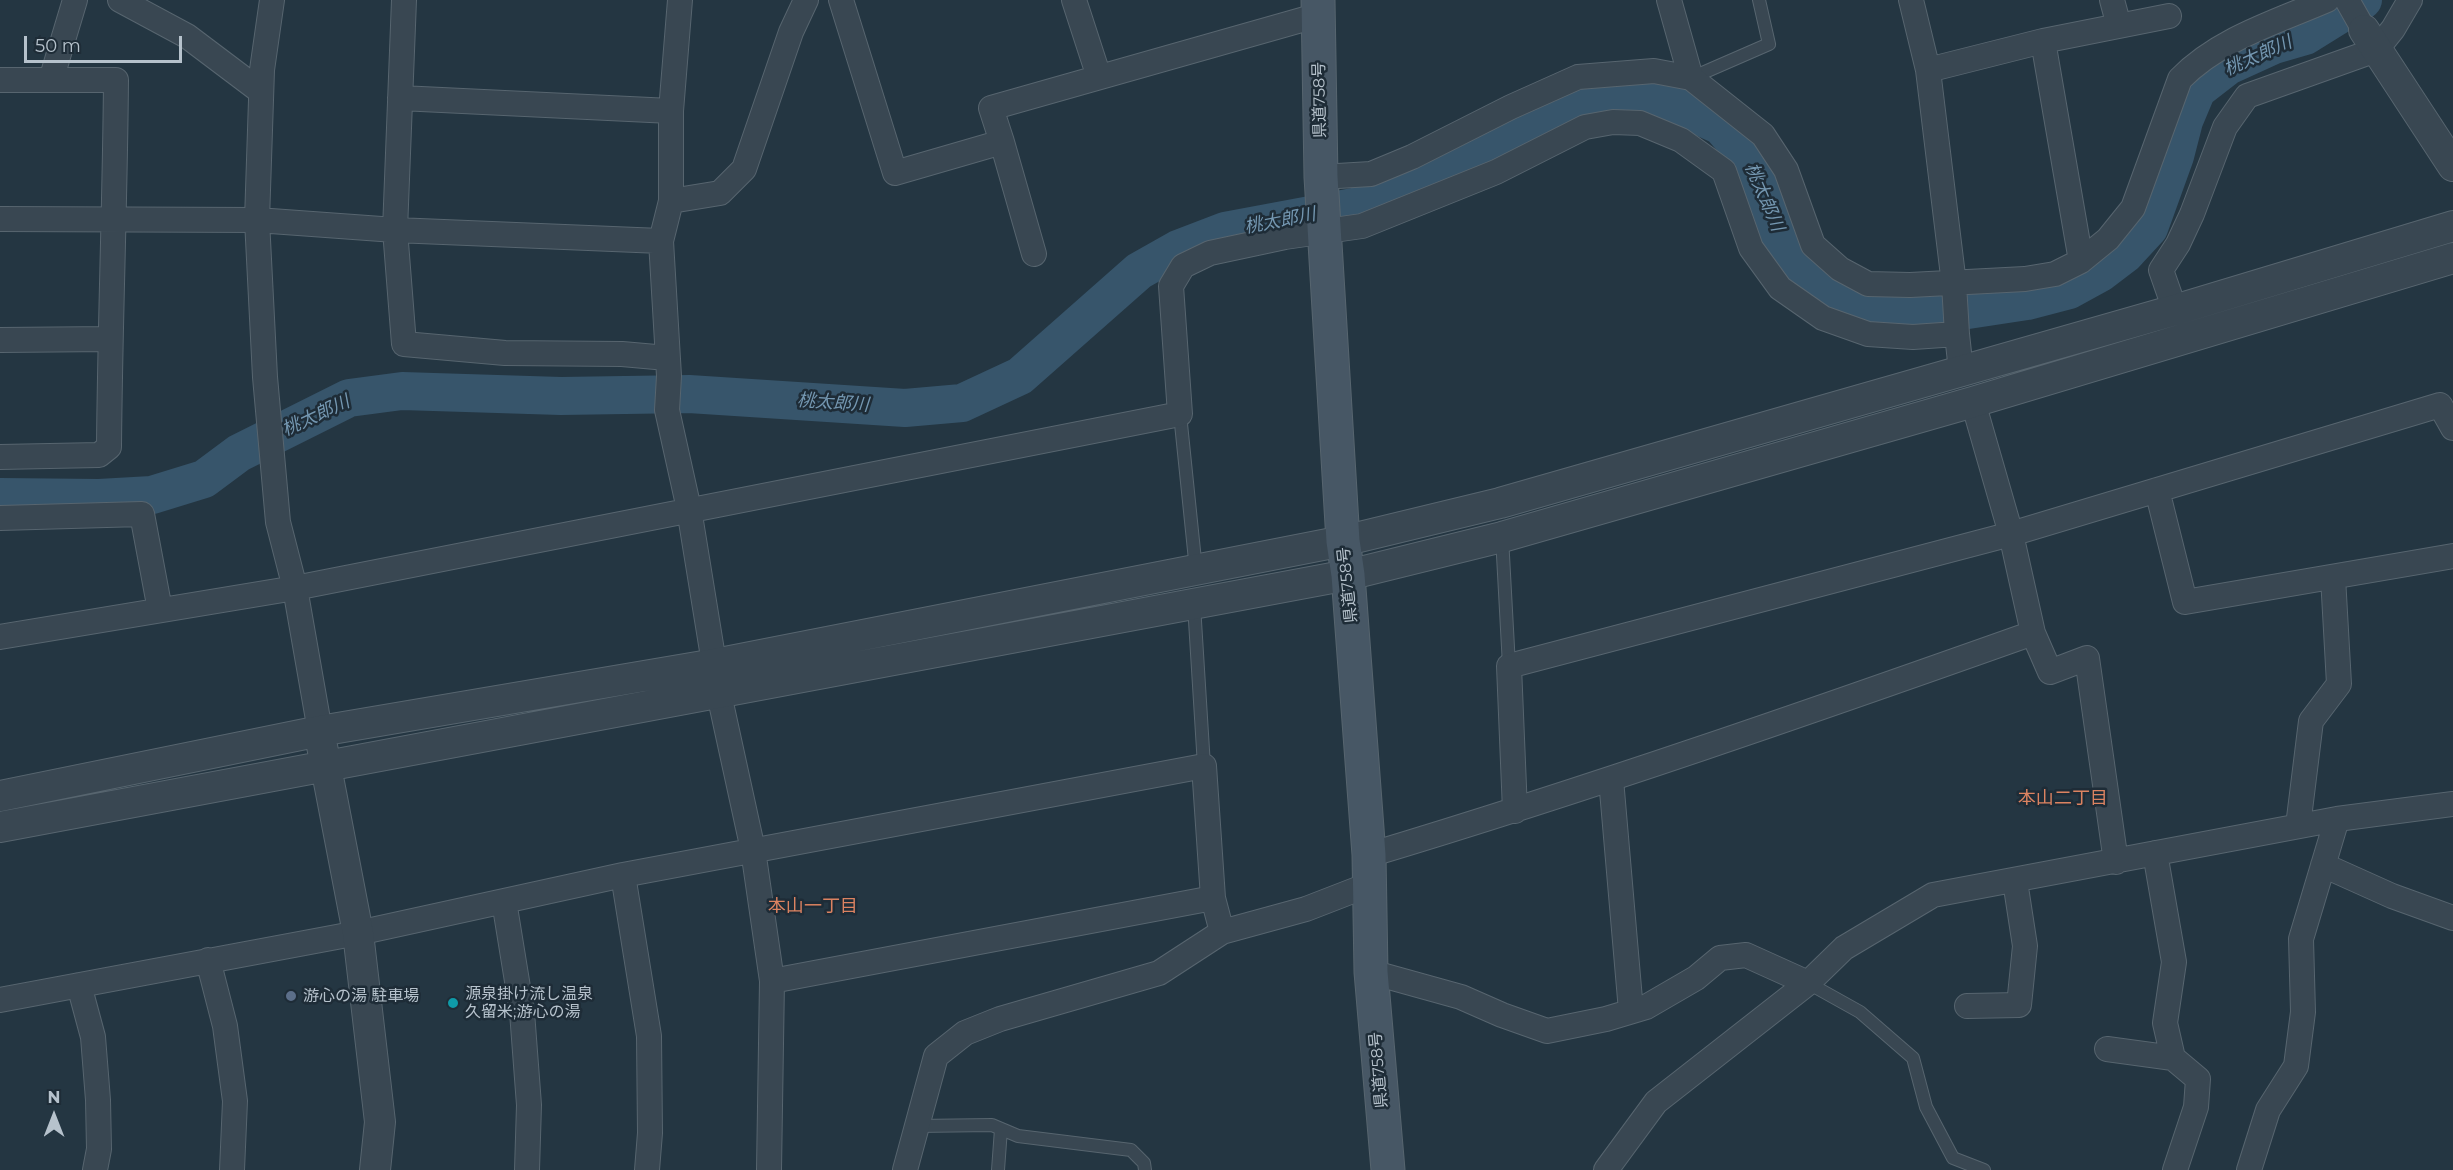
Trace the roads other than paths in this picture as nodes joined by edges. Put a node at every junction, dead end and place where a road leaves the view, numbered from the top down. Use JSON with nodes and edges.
{"nodes":[{"id":1,"x":75,"y":0,"type":"edge"},
{"id":2,"x":121,"y":0,"type":"edge"},
{"id":3,"x":272,"y":0,"type":"edge"},
{"id":4,"x":405,"y":0,"type":"edge"},
{"id":5,"x":680,"y":0,"type":"edge"},
{"id":6,"x":806,"y":0,"type":"edge"},
{"id":7,"x":841,"y":0,"type":"edge"},
{"id":8,"x":1074,"y":0,"type":"edge"},
{"id":9,"x":1669,"y":0,"type":"edge"},
{"id":10,"x":1759,"y":0,"type":"edge"},
{"id":11,"x":1911,"y":0,"type":"edge"},
{"id":12,"x":2112,"y":0,"type":"edge"},
{"id":13,"x":2326,"y":0,"type":"edge"},
{"id":14,"x":2347,"y":0,"type":"edge"},
{"id":15,"x":2410,"y":0,"type":"edge"},
{"id":16,"x":1318,"y":8,"type":"edge"},
{"id":17,"x":2169,"y":16,"type":"dead end"},
{"id":18,"x":2119,"y":26,"type":"junction"},
{"id":19,"x":2370,"y":40,"type":"junction"},
{"id":20,"x":2043,"y":42,"type":"junction"},
{"id":21,"x":1928,"y":70,"type":"junction"},
{"id":22,"x":1099,"y":78,"type":"junction"},
{"id":23,"x":1691,"y":78,"type":"junction"},
{"id":24,"x":0,"y":80,"type":"edge"},
{"id":25,"x":51,"y":80,"type":"junction"},
{"id":26,"x":260,"y":92,"type":"junction"},
{"id":27,"x":400,"y":98,"type":"junction"},
{"id":28,"x":671,"y":111,"type":"junction"},
{"id":29,"x":1002,"y":142,"type":"junction"},
{"id":30,"x":2453,"y":166,"type":"edge"},
{"id":31,"x":1321,"y":177,"type":"junction"},
{"id":32,"x":671,"y":201,"type":"junction"},
{"id":33,"x":0,"y":219,"type":"edge"},
{"id":34,"x":115,"y":219,"type":"junction"},
{"id":35,"x":257,"y":220,"type":"junction"},
{"id":36,"x":2453,"y":226,"type":"edge"},
{"id":37,"x":395,"y":231,"type":"junction"},
{"id":38,"x":1324,"y":233,"type":"junction"},
{"id":39,"x":661,"y":241,"type":"junction"},
{"id":40,"x":1034,"y":254,"type":"dead end"},
{"id":41,"x":2453,"y":258,"type":"edge"},
{"id":42,"x":2081,"y":261,"type":"junction"},
{"id":43,"x":1954,"y":284,"type":"junction"},
{"id":44,"x":2175,"y":310,"type":"junction"},
{"id":45,"x":1957,"y":334,"type":"junction"},
{"id":46,"x":110,"y":339,"type":"junction"},
{"id":47,"x":0,"y":340,"type":"edge"},
{"id":48,"x":667,"y":358,"type":"junction"},
{"id":49,"x":1961,"y":371,"type":"junction"},
{"id":50,"x":1973,"y":402,"type":"junction"},
{"id":51,"x":1180,"y":414,"type":"junction"},
{"id":52,"x":2453,"y":429,"type":"edge"},
{"id":53,"x":0,"y":457,"type":"edge"},
{"id":54,"x":2157,"y":490,"type":"junction"},
{"id":55,"x":689,"y":509,"type":"junction"},
{"id":56,"x":0,"y":518,"type":"edge"},
{"id":57,"x":2011,"y":534,"type":"junction"},
{"id":58,"x":1502,"y":537,"type":"junction"},
{"id":59,"x":1343,"y":541,"type":"junction"},
{"id":60,"x":2453,"y":556,"type":"edge"},
{"id":61,"x":1196,"y":570,"type":"junction"},
{"id":62,"x":1348,"y":575,"type":"junction"},
{"id":63,"x":2333,"y":577,"type":"junction"},
{"id":64,"x":295,"y":588,"type":"junction"},
{"id":65,"x":1194,"y":605,"type":"junction"},
{"id":66,"x":160,"y":610,"type":"junction"},
{"id":67,"x":2033,"y":633,"type":"junction"},
{"id":68,"x":0,"y":637,"type":"edge"},
{"id":69,"x":715,"y":664,"type":"junction"},
{"id":70,"x":1509,"y":666,"type":"junction"},
{"id":71,"x":719,"y":694,"type":"junction"},
{"id":72,"x":320,"y":732,"type":"junction"},
{"id":73,"x":326,"y":766,"type":"junction"},
{"id":74,"x":1204,"y":766,"type":"junction"},
{"id":75,"x":1611,"y":779,"type":"junction"},
{"id":76,"x":0,"y":796,"type":"edge"},
{"id":77,"x":2453,"y":804,"type":"edge"},
{"id":78,"x":1515,"y":811,"type":"junction"},
{"id":79,"x":2337,"y":819,"type":"junction"},
{"id":80,"x":2298,"y":826,"type":"junction"},
{"id":81,"x":0,"y":827,"type":"edge"},
{"id":82,"x":753,"y":850,"type":"junction"},
{"id":83,"x":2155,"y":853,"type":"junction"},
{"id":84,"x":2116,"y":862,"type":"junction"},
{"id":85,"x":2323,"y":865,"type":"junction"},
{"id":86,"x":1368,"y":870,"type":"junction"},
{"id":87,"x":623,"y":875,"type":"junction"},
{"id":88,"x":2015,"y":881,"type":"junction"},
{"id":89,"x":1212,"y":898,"type":"junction"},
{"id":90,"x":504,"y":901,"type":"junction"},
{"id":91,"x":2453,"y":918,"type":"edge"},
{"id":92,"x":1222,"y":932,"type":"junction"},
{"id":93,"x":357,"y":933,"type":"junction"},
{"id":94,"x":208,"y":960,"type":"junction"},
{"id":95,"x":1371,"y":972,"type":"junction"},
{"id":96,"x":771,"y":981,"type":"junction"},
{"id":97,"x":1808,"y":983,"type":"junction"},
{"id":98,"x":79,"y":985,"type":"junction"},
{"id":99,"x":0,"y":1000,"type":"edge"},
{"id":100,"x":1968,"y":1006,"type":"dead end"},
{"id":101,"x":1631,"y":1011,"type":"junction"},
{"id":102,"x":2107,"y":1049,"type":"dead end"},
{"id":103,"x":2173,"y":1058,"type":"junction"},
{"id":104,"x":917,"y":1126,"type":"junction"},
{"id":105,"x":1001,"y":1129,"type":"junction"},
{"id":106,"x":95,"y":1170,"type":"edge"},
{"id":107,"x":232,"y":1170,"type":"edge"},
{"id":108,"x":375,"y":1170,"type":"edge"},
{"id":109,"x":527,"y":1170,"type":"edge"},
{"id":110,"x":647,"y":1170,"type":"edge"},
{"id":111,"x":769,"y":1170,"type":"edge"},
{"id":112,"x":905,"y":1170,"type":"edge"},
{"id":113,"x":998,"y":1170,"type":"edge"},
{"id":114,"x":1145,"y":1170,"type":"edge"},
{"id":115,"x":1388,"y":1170,"type":"edge"},
{"id":116,"x":1606,"y":1170,"type":"edge"},
{"id":117,"x":1984,"y":1170,"type":"edge"},
{"id":118,"x":2175,"y":1170,"type":"edge"},
{"id":119,"x":2249,"y":1170,"type":"edge"}],
"edges":[{"from":1,"to":25,"type":"street"},
{"from":2,"to":26,"type":"street"},
{"from":3,"to":26,"type":"street"},
{"from":4,"to":27,"type":"street"},
{"from":5,"to":28,"type":"street"},
{"from":6,"to":32,"type":"street"},
{"from":7,"to":29,"type":"street"},
{"from":8,"to":22,"type":"street"},
{"from":9,"to":23,"type":"street"},
{"from":10,"to":23,"type":"lane"},
{"from":11,"to":21,"type":"street"},
{"from":12,"to":18,"type":"street"},
{"from":13,"to":42,"type":"street"},
{"from":14,"to":19,"type":"street"},
{"from":15,"to":19,"type":"street"},
{"from":16,"to":22,"type":"street"},
{"from":16,"to":31,"type":"main road","name":"県道758号"},
{"from":17,"to":18,"type":"street"},
{"from":18,"to":20,"type":"street"},
{"from":19,"to":30,"type":"street"},
{"from":19,"to":44,"type":"street"},
{"from":20,"to":21,"type":"street"},
{"from":20,"to":42,"type":"street"},
{"from":21,"to":43,"type":"street"},
{"from":22,"to":29,"type":"street"},
{"from":23,"to":31,"type":"street"},
{"from":23,"to":43,"type":"street"},
{"from":24,"to":25,"type":"street"},
{"from":25,"to":34,"type":"street"},
{"from":26,"to":35,"type":"street"},
{"from":27,"to":28,"type":"street"},
{"from":27,"to":37,"type":"street"},
{"from":28,"to":32,"type":"street"},
{"from":29,"to":40,"type":"street"},
{"from":31,"to":38,"type":"main road","name":"県道758号"},
{"from":32,"to":39,"type":"street"},
{"from":33,"to":34,"type":"street"},
{"from":34,"to":35,"type":"street"},
{"from":34,"to":46,"type":"street"},
{"from":35,"to":37,"type":"street"},
{"from":35,"to":64,"type":"street"},
{"from":36,"to":44,"type":"street"},
{"from":37,"to":39,"type":"street"},
{"from":37,"to":48,"type":"street"},
{"from":38,"to":45,"type":"street"},
{"from":38,"to":51,"type":"street"},
{"from":38,"to":59,"type":"main road","name":"県道758号"},
{"from":39,"to":48,"type":"street"},
{"from":41,"to":50,"type":"street"},
{"from":42,"to":43,"type":"street"},
{"from":43,"to":45,"type":"street"},
{"from":44,"to":49,"type":"street"},
{"from":45,"to":49,"type":"street"},
{"from":46,"to":47,"type":"street"},
{"from":46,"to":53,"type":"street"},
{"from":48,"to":55,"type":"street"},
{"from":49,"to":59,"type":"street"},
{"from":50,"to":57,"type":"street"},
{"from":50,"to":58,"type":"street"},
{"from":51,"to":55,"type":"street"},
{"from":51,"to":61,"type":"lane"},
{"from":52,"to":54,"type":"street"},
{"from":54,"to":57,"type":"street"},
{"from":54,"to":63,"type":"street"},
{"from":55,"to":64,"type":"street"},
{"from":55,"to":69,"type":"street"},
{"from":56,"to":66,"type":"street"},
{"from":57,"to":67,"type":"street"},
{"from":57,"to":70,"type":"street"},
{"from":58,"to":62,"type":"street"},
{"from":58,"to":70,"type":"lane"},
{"from":59,"to":61,"type":"street"},
{"from":59,"to":62,"type":"main road","name":"県道758号"},
{"from":60,"to":63,"type":"street"},
{"from":61,"to":69,"type":"street"},
{"from":62,"to":65,"type":"street"},
{"from":62,"to":86,"type":"main road","name":"県道758号"},
{"from":63,"to":80,"type":"street"},
{"from":64,"to":66,"type":"street"},
{"from":64,"to":72,"type":"street"},
{"from":65,"to":71,"type":"street"},
{"from":65,"to":74,"type":"lane"},
{"from":66,"to":68,"type":"street"},
{"from":67,"to":75,"type":"street"},
{"from":67,"to":84,"type":"street"},
{"from":69,"to":71,"type":"street"},
{"from":69,"to":72,"type":"street"},
{"from":70,"to":78,"type":"street"},
{"from":71,"to":73,"type":"street"},
{"from":71,"to":82,"type":"street"},
{"from":72,"to":73,"type":"street"},
{"from":72,"to":76,"type":"street"},
{"from":73,"to":81,"type":"street"},
{"from":73,"to":93,"type":"street"},
{"from":74,"to":82,"type":"street"},
{"from":74,"to":89,"type":"street"},
{"from":75,"to":78,"type":"street"},
{"from":75,"to":101,"type":"street"},
{"from":77,"to":79,"type":"street"},
{"from":78,"to":86,"type":"street"},
{"from":79,"to":80,"type":"street"},
{"from":79,"to":85,"type":"street"},
{"from":80,"to":83,"type":"street"},
{"from":82,"to":87,"type":"street"},
{"from":82,"to":96,"type":"street"},
{"from":83,"to":84,"type":"street"},
{"from":83,"to":103,"type":"street"},
{"from":84,"to":88,"type":"street"},
{"from":85,"to":91,"type":"street"},
{"from":85,"to":119,"type":"street"},
{"from":86,"to":92,"type":"street"},
{"from":86,"to":95,"type":"main road","name":"県道758号"},
{"from":87,"to":90,"type":"street"},
{"from":87,"to":110,"type":"street"},
{"from":88,"to":97,"type":"street"},
{"from":88,"to":100,"type":"street"},
{"from":89,"to":92,"type":"street"},
{"from":89,"to":96,"type":"street"},
{"from":90,"to":93,"type":"street"},
{"from":90,"to":109,"type":"street"},
{"from":92,"to":104,"type":"street"},
{"from":93,"to":94,"type":"street"},
{"from":93,"to":108,"type":"street"},
{"from":94,"to":98,"type":"street"},
{"from":94,"to":107,"type":"street"},
{"from":95,"to":101,"type":"street"},
{"from":95,"to":115,"type":"main road","name":"県道758号"},
{"from":96,"to":111,"type":"street"},
{"from":97,"to":101,"type":"street"},
{"from":97,"to":116,"type":"street"},
{"from":97,"to":117,"type":"lane"},
{"from":98,"to":99,"type":"street"},
{"from":98,"to":106,"type":"street"},
{"from":102,"to":103,"type":"street"},
{"from":103,"to":118,"type":"street"},
{"from":104,"to":105,"type":"lane"},
{"from":104,"to":112,"type":"street"},
{"from":105,"to":113,"type":"lane"},
{"from":105,"to":114,"type":"lane"}]}
